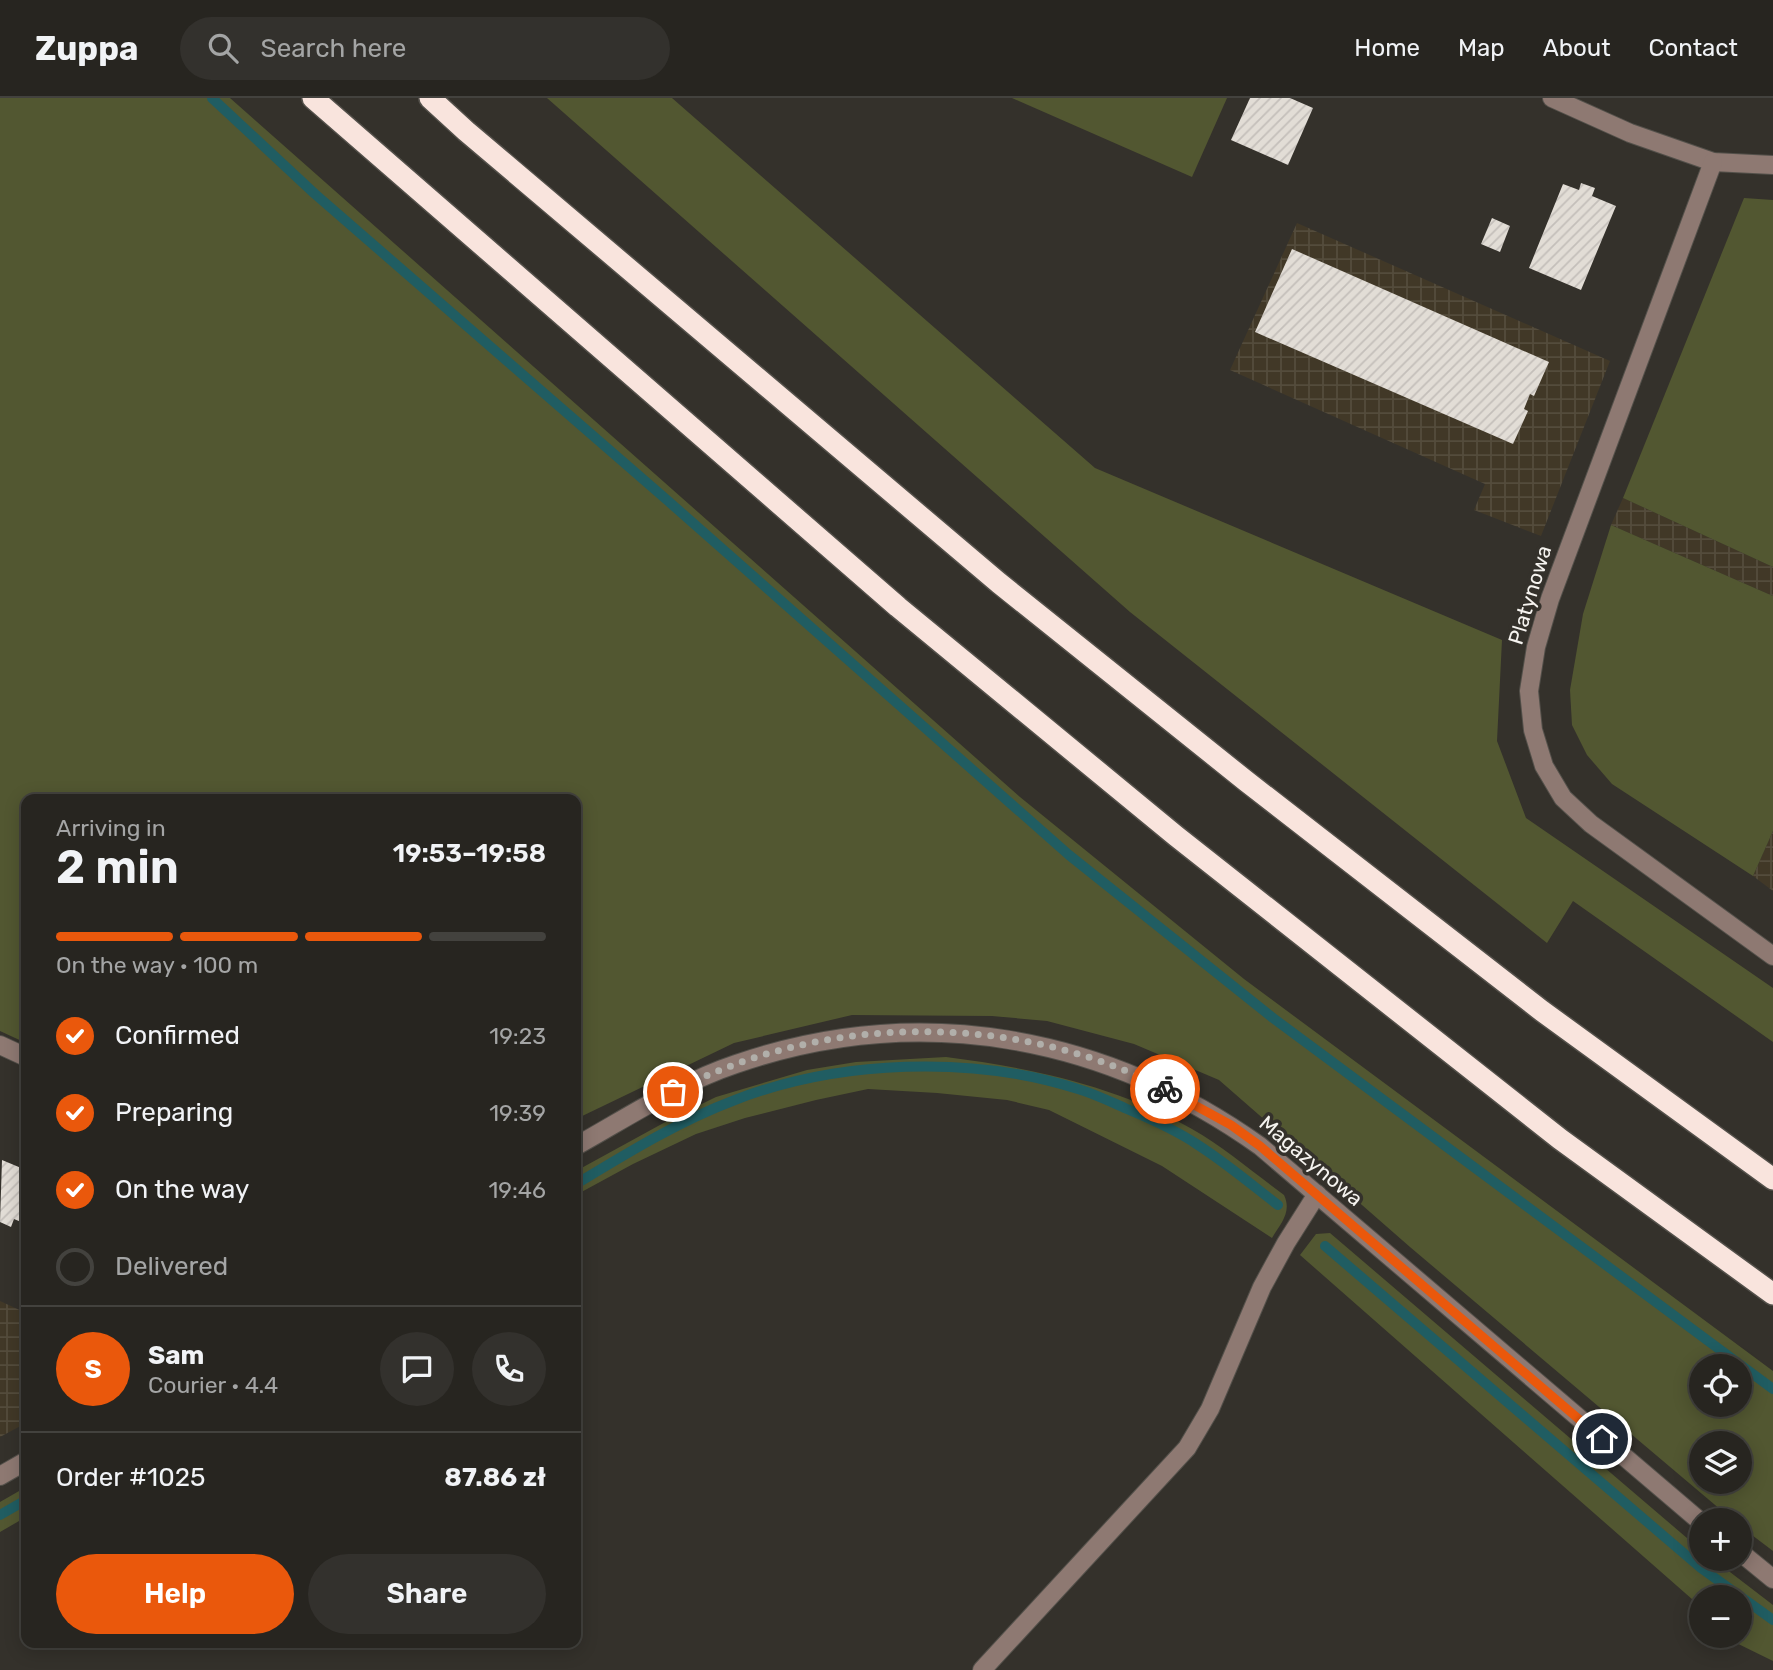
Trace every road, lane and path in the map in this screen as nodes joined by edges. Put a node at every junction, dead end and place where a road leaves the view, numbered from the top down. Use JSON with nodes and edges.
{"nodes":[{"id":1,"x":313,"y":98,"type":"edge"},
{"id":2,"x":430,"y":98,"type":"edge"},
{"id":3,"x":1552,"y":98,"type":"edge"},
{"id":4,"x":1713,"y":162,"type":"junction"},
{"id":5,"x":1773,"y":165,"type":"edge"},
{"id":6,"x":1773,"y":956,"type":"edge"},
{"id":7,"x":0,"y":1045,"type":"edge"},
{"id":8,"x":21,"y":1055,"type":"edge"},
{"id":9,"x":581,"y":1143,"type":"edge"},
{"id":10,"x":1773,"y":1179,"type":"edge"},
{"id":11,"x":1317,"y":1194,"type":"junction"},
{"id":12,"x":1773,"y":1294,"type":"edge"},
{"id":13,"x":21,"y":1464,"type":"edge"},
{"id":14,"x":0,"y":1476,"type":"edge"},
{"id":15,"x":1689,"y":1512,"type":"edge"},
{"id":16,"x":1752,"y":1561,"type":"edge"},
{"id":17,"x":1773,"y":1578,"type":"edge"},
{"id":18,"x":982,"y":1670,"type":"edge"}],
"edges":[{"from":1,"to":12,"type":"highway"},
{"from":2,"to":10,"type":"highway"},
{"from":3,"to":4,"type":"street"},
{"from":4,"to":5,"type":"street"},
{"from":4,"to":6,"type":"street","name":"Platynowa"},
{"from":7,"to":8,"type":"street"},
{"from":9,"to":11,"type":"street","name":"Magazynowa"},
{"from":11,"to":15,"type":"street","name":"Magazynowa"},
{"from":11,"to":18,"type":"street"},
{"from":13,"to":14,"type":"street"},
{"from":16,"to":17,"type":"street"}]}
